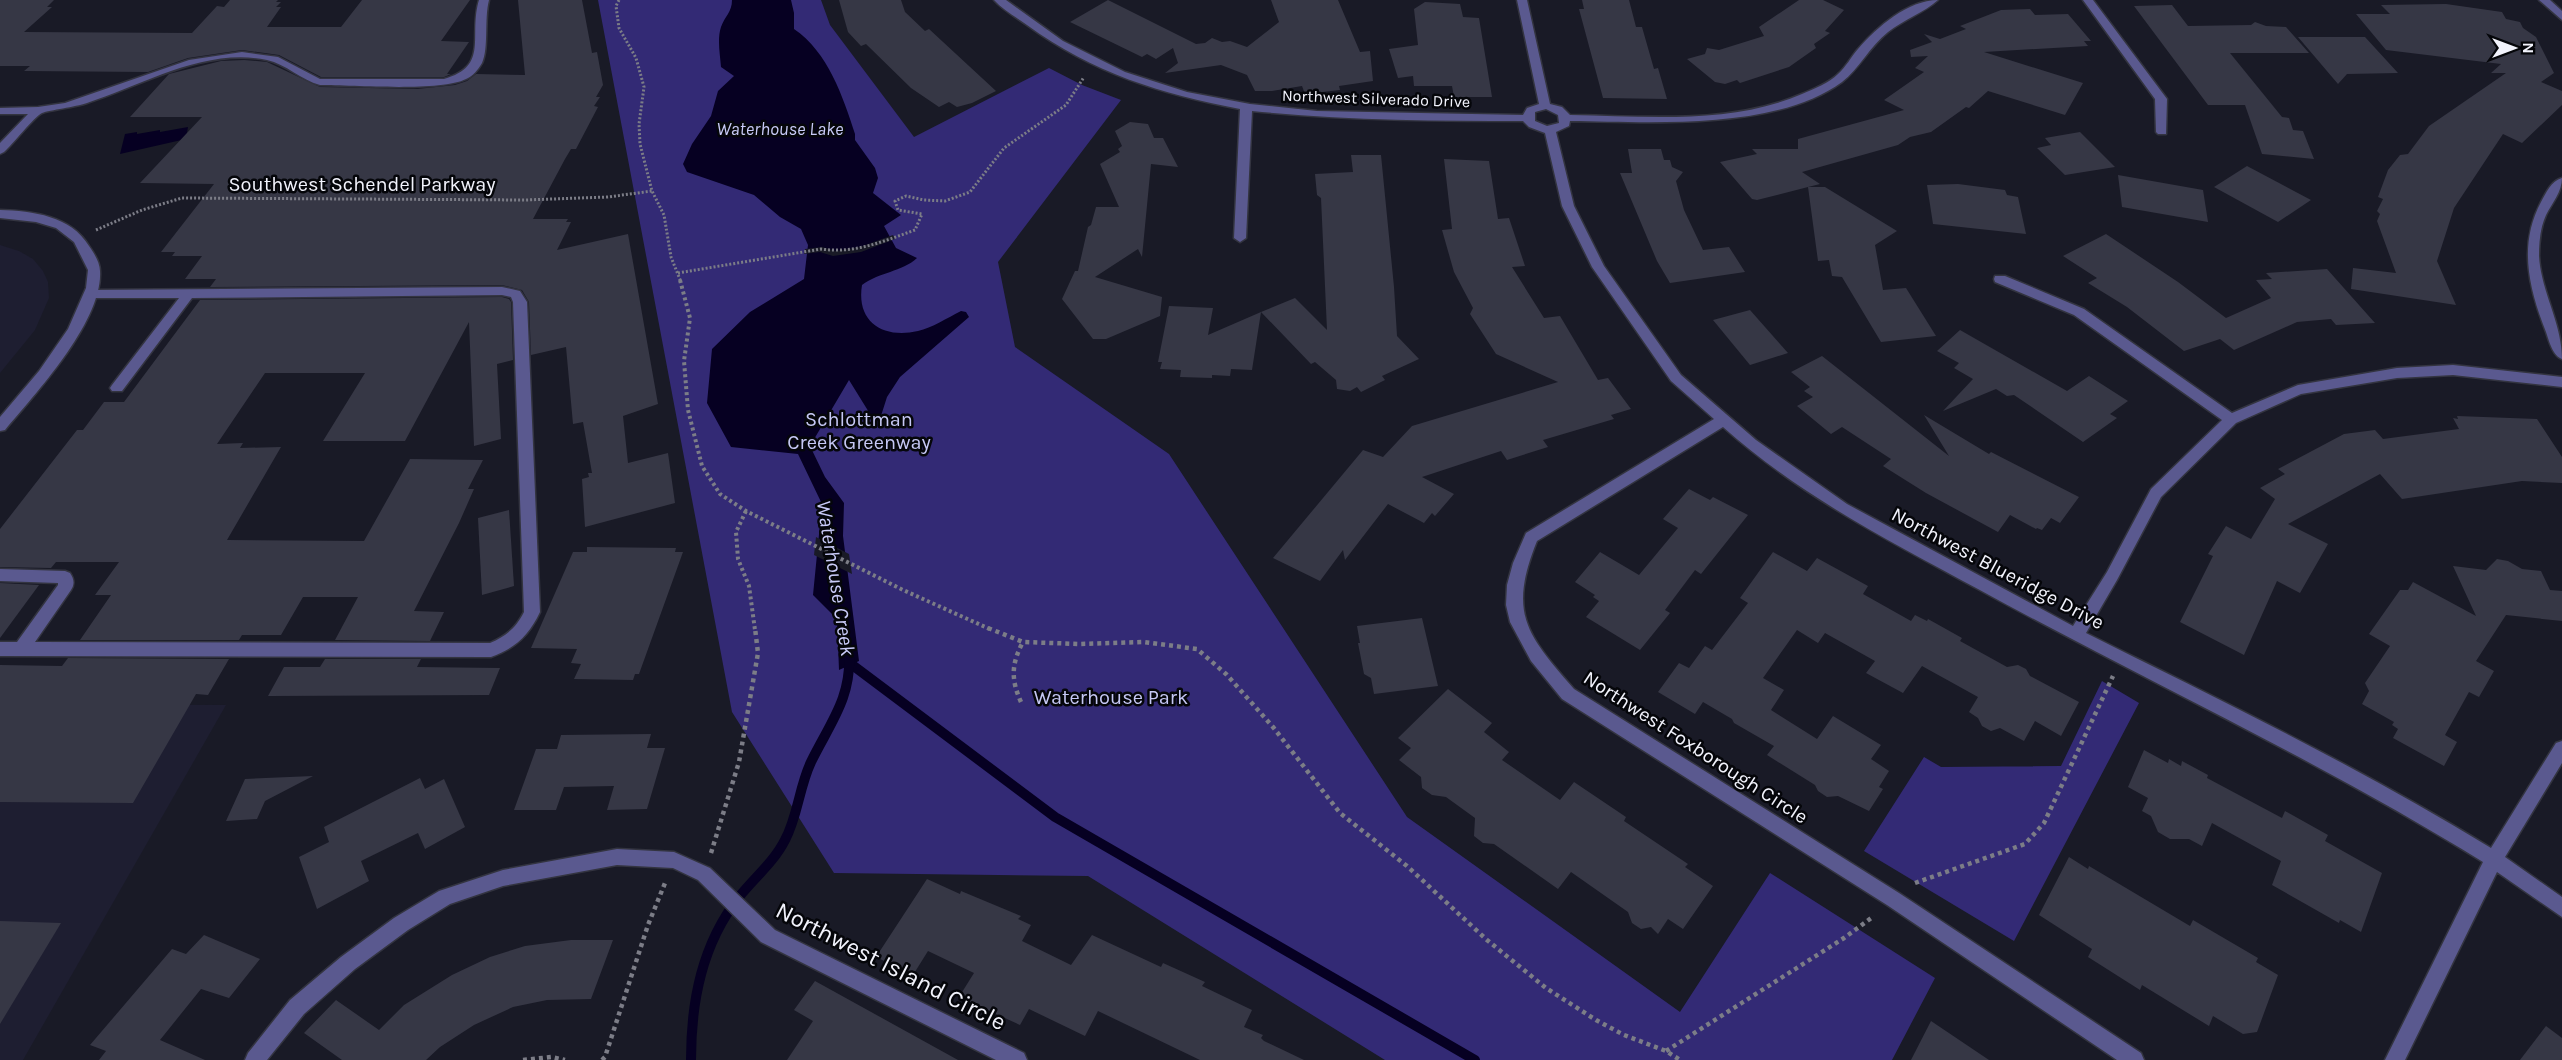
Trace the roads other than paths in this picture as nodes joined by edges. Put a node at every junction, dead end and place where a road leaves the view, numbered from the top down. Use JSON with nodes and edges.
{"nodes":[{"id":1,"x":484,"y":0,"type":"edge"},
{"id":2,"x":999,"y":0,"type":"edge"},
{"id":3,"x":1522,"y":0,"type":"edge"},
{"id":4,"x":1934,"y":0,"type":"edge"},
{"id":5,"x":2088,"y":0,"type":"edge"},
{"id":6,"x":2544,"y":0,"type":"edge"},
{"id":7,"x":2562,"y":17,"type":"edge"},
{"id":8,"x":1545,"y":106,"type":"junction"},
{"id":9,"x":1246,"y":109,"type":"junction"},
{"id":10,"x":0,"y":111,"type":"edge"},
{"id":11,"x":37,"y":112,"type":"junction"},
{"id":12,"x":1527,"y":118,"type":"junction"},
{"id":13,"x":1567,"y":118,"type":"junction"},
{"id":14,"x":1550,"y":130,"type":"junction"},
{"id":15,"x":2162,"y":132,"type":"dead end"},
{"id":16,"x":0,"y":150,"type":"edge"},
{"id":17,"x":2562,"y":182,"type":"edge"},
{"id":18,"x":0,"y":214,"type":"edge"},
{"id":19,"x":1240,"y":238,"type":"dead end"},
{"id":20,"x":2000,"y":279,"type":"dead end"},
{"id":21,"x":189,"y":293,"type":"junction"},
{"id":22,"x":92,"y":294,"type":"junction"},
{"id":23,"x":2562,"y":354,"type":"edge"},
{"id":24,"x":2562,"y":382,"type":"edge"},
{"id":25,"x":117,"y":388,"type":"dead end"},
{"id":26,"x":2231,"y":419,"type":"junction"},
{"id":27,"x":1723,"y":420,"type":"junction"},
{"id":28,"x":0,"y":426,"type":"edge"},
{"id":29,"x":0,"y":575,"type":"edge"},
{"id":30,"x":2076,"y":635,"type":"junction"},
{"id":31,"x":0,"y":649,"type":"edge"},
{"id":32,"x":21,"y":649,"type":"junction"},
{"id":33,"x":2562,"y":748,"type":"edge"},
{"id":34,"x":2494,"y":859,"type":"junction"},
{"id":35,"x":2562,"y":908,"type":"edge"},
{"id":36,"x":255,"y":1060,"type":"edge"},
{"id":37,"x":1017,"y":1060,"type":"edge"},
{"id":38,"x":2134,"y":1060,"type":"edge"},
{"id":39,"x":2395,"y":1060,"type":"edge"}],
"edges":[{"from":1,"to":11,"type":"street"},
{"from":2,"to":9,"type":"street","name":"Northwest Silverado Drive"},
{"from":3,"to":8,"type":"street"},
{"from":4,"to":13,"type":"street"},
{"from":5,"to":15,"type":"street"},
{"from":6,"to":7,"type":"street"},
{"from":8,"to":12,"type":"street"},
{"from":8,"to":13,"type":"street"},
{"from":9,"to":12,"type":"street","name":"Northwest Silverado Drive"},
{"from":9,"to":19,"type":"street"},
{"from":10,"to":11,"type":"street"},
{"from":11,"to":16,"type":"street"},
{"from":12,"to":14,"type":"street"},
{"from":13,"to":14,"type":"street"},
{"from":14,"to":27,"type":"street","name":"Northwest Blueridge Drive"},
{"from":17,"to":23,"type":"street"},
{"from":18,"to":22,"type":"street"},
{"from":20,"to":26,"type":"street"},
{"from":21,"to":22,"type":"street"},
{"from":21,"to":25,"type":"street"},
{"from":21,"to":32,"type":"street"},
{"from":22,"to":28,"type":"street"},
{"from":24,"to":26,"type":"street"},
{"from":26,"to":30,"type":"street"},
{"from":27,"to":30,"type":"street","name":"Northwest Blueridge Drive"},
{"from":27,"to":38,"type":"street","name":"Northwest Foxborough Circle"},
{"from":29,"to":32,"type":"street"},
{"from":30,"to":34,"type":"street","name":"Northwest Blueridge Drive"},
{"from":31,"to":32,"type":"street"},
{"from":33,"to":34,"type":"street"},
{"from":34,"to":35,"type":"street","name":"Northwest Blueridge Drive"},
{"from":34,"to":39,"type":"street"},
{"from":36,"to":37,"type":"street","name":"Northwest Island Circle"}]}
